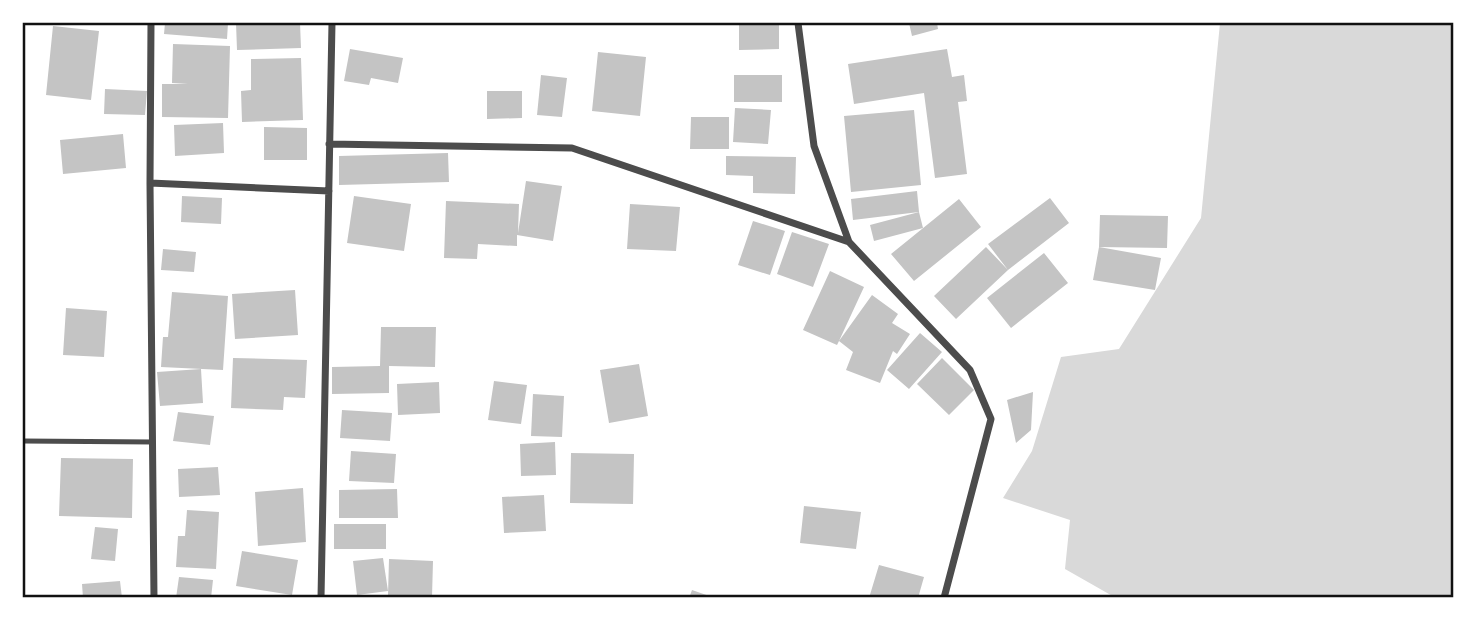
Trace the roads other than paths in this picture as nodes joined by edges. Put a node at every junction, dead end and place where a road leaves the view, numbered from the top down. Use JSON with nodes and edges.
{"nodes":[{"id":1,"x":151,"y":23,"type":"edge"},
{"id":2,"x":332,"y":23,"type":"edge"},
{"id":3,"x":798,"y":23,"type":"edge"},
{"id":4,"x":329,"y":144,"type":"junction"},
{"id":5,"x":150,"y":183,"type":"junction"},
{"id":6,"x":329,"y":191,"type":"junction"},
{"id":7,"x":849,"y":242,"type":"junction"},
{"id":8,"x":23,"y":441,"type":"edge"},
{"id":9,"x":153,"y":442,"type":"junction"},
{"id":10,"x":154,"y":598,"type":"edge"},
{"id":11,"x":321,"y":598,"type":"edge"},
{"id":12,"x":944,"y":598,"type":"edge"}],
"edges":[{"from":1,"to":5,"type":"street"},
{"from":2,"to":4,"type":"street"},
{"from":3,"to":7,"type":"street"},
{"from":4,"to":6,"type":"street"},
{"from":4,"to":7,"type":"street"},
{"from":5,"to":6,"type":"street"},
{"from":5,"to":9,"type":"street"},
{"from":6,"to":11,"type":"street"},
{"from":7,"to":12,"type":"street"},
{"from":8,"to":9,"type":"lane"},
{"from":9,"to":10,"type":"street"}]}
